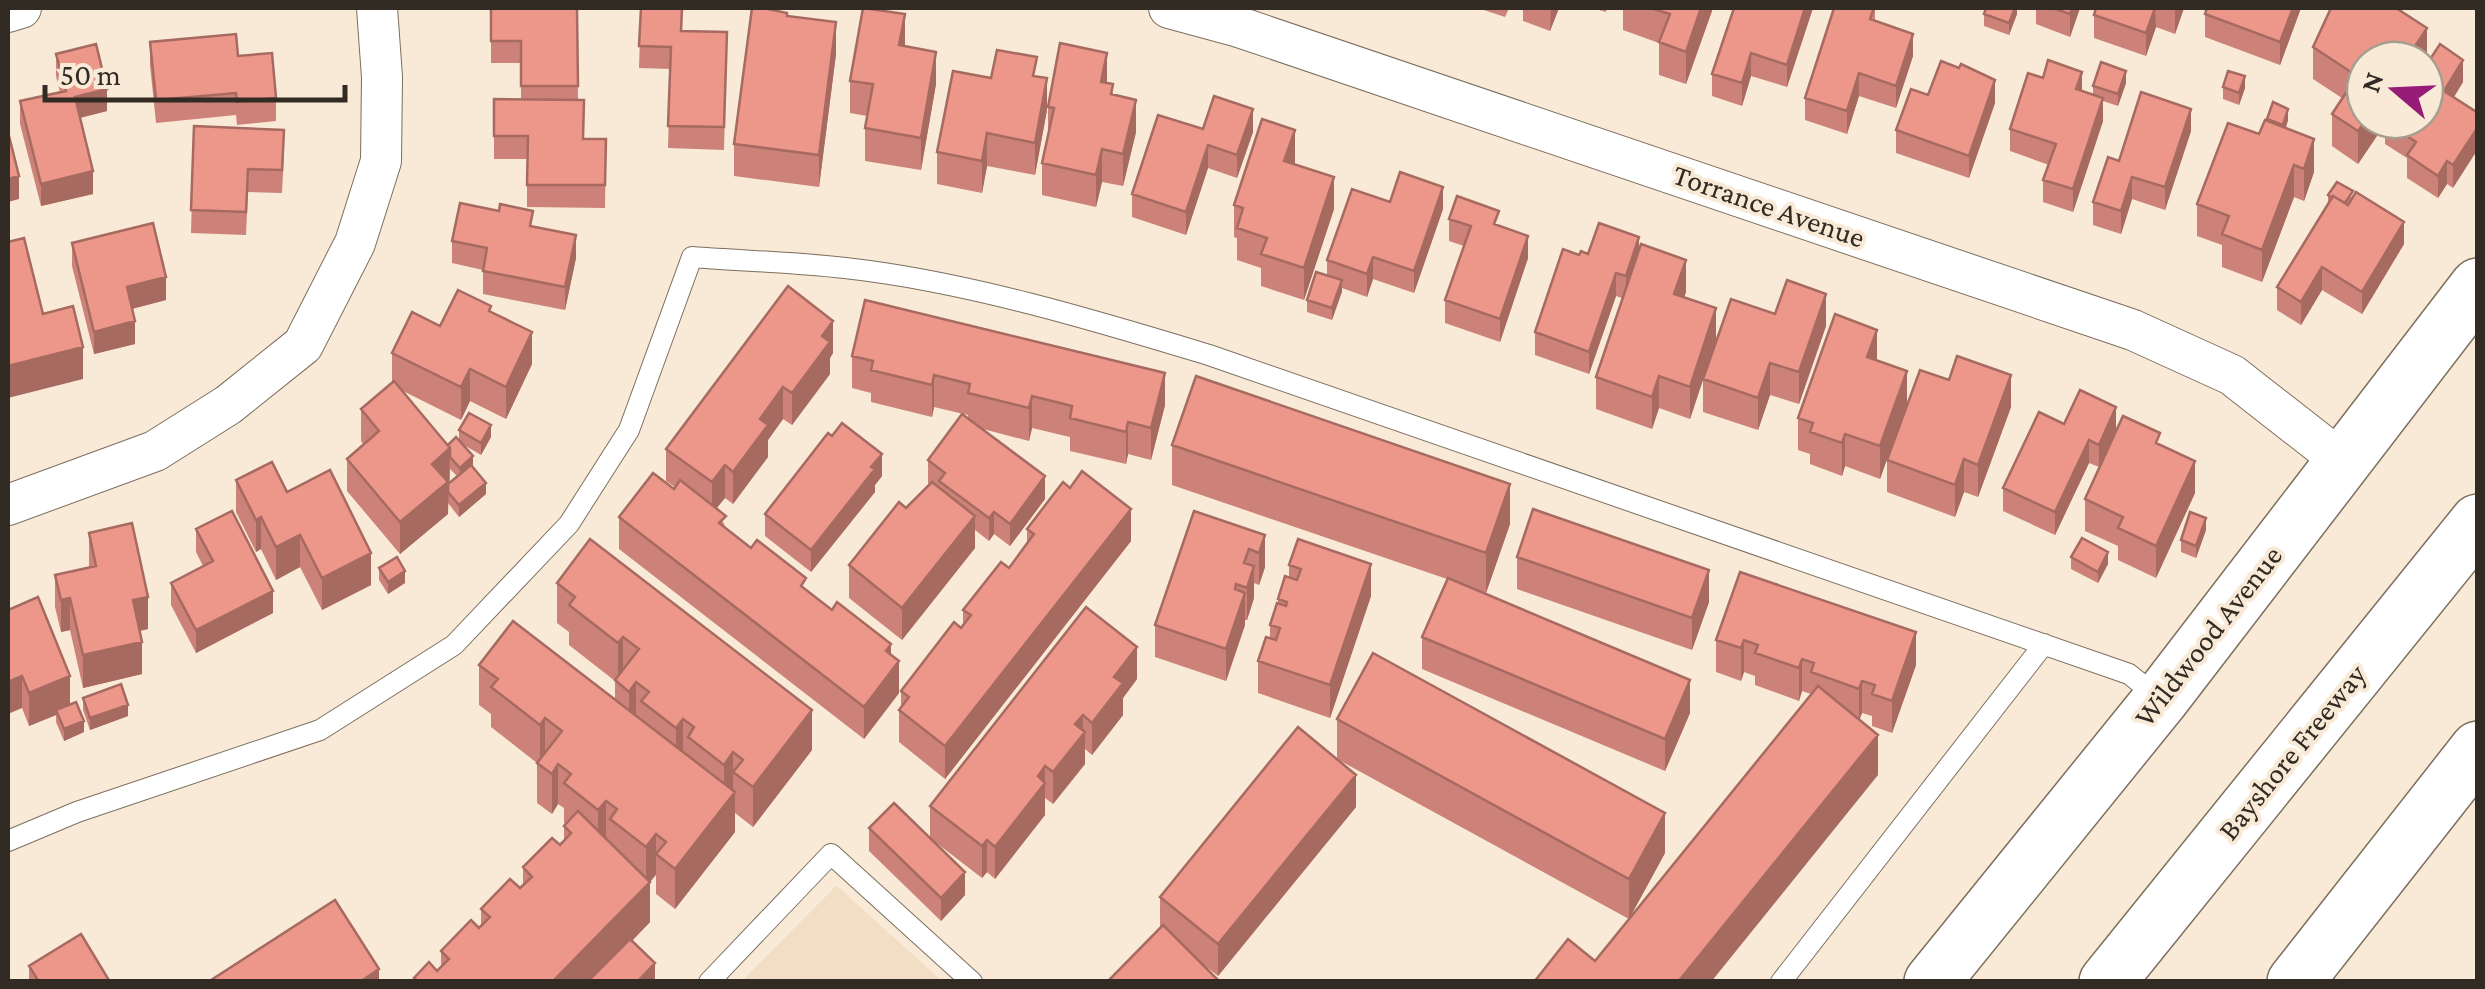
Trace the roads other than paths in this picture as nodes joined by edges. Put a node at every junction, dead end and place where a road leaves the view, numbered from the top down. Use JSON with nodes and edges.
{"nodes":[{"id":1,"x":21,"y":8,"type":"edge"},
{"id":2,"x":377,"y":8,"type":"edge"},
{"id":3,"x":1169,"y":8,"type":"edge"},
{"id":4,"x":8,"y":12,"type":"edge"},
{"id":5,"x":2478,"y":286,"type":"edge"},
{"id":6,"x":2342,"y":461,"type":"junction"},
{"id":7,"x":8,"y":504,"type":"edge"},
{"id":8,"x":2478,"y":522,"type":"edge"},
{"id":9,"x":2044,"y":644,"type":"junction"},
{"id":10,"x":2161,"y":699,"type":"junction"},
{"id":11,"x":2478,"y":750,"type":"edge"},
{"id":12,"x":8,"y":841,"type":"edge"},
{"id":13,"x":709,"y":982,"type":"edge"},
{"id":14,"x":972,"y":982,"type":"edge"},
{"id":15,"x":1781,"y":982,"type":"edge"},
{"id":16,"x":1932,"y":982,"type":"edge"},
{"id":17,"x":2107,"y":982,"type":"edge"},
{"id":18,"x":2296,"y":982,"type":"edge"}],
"edges":[{"from":1,"to":4,"type":"street"},
{"from":2,"to":7,"type":"street"},
{"from":3,"to":6,"type":"street","name":"Torrance Avenue"},
{"from":5,"to":6,"type":"main road","name":"Wildwood Avenue"},
{"from":6,"to":10,"type":"main road","name":"Wildwood Avenue"},
{"from":8,"to":17,"type":"main road","name":"Bayshore Freeway"},
{"from":9,"to":10,"type":"lane"},
{"from":9,"to":12,"type":"lane"},
{"from":9,"to":15,"type":"lane"},
{"from":10,"to":16,"type":"main road","name":"Wildwood Avenue"},
{"from":11,"to":18,"type":"main road"},
{"from":13,"to":14,"type":"lane"}]}
